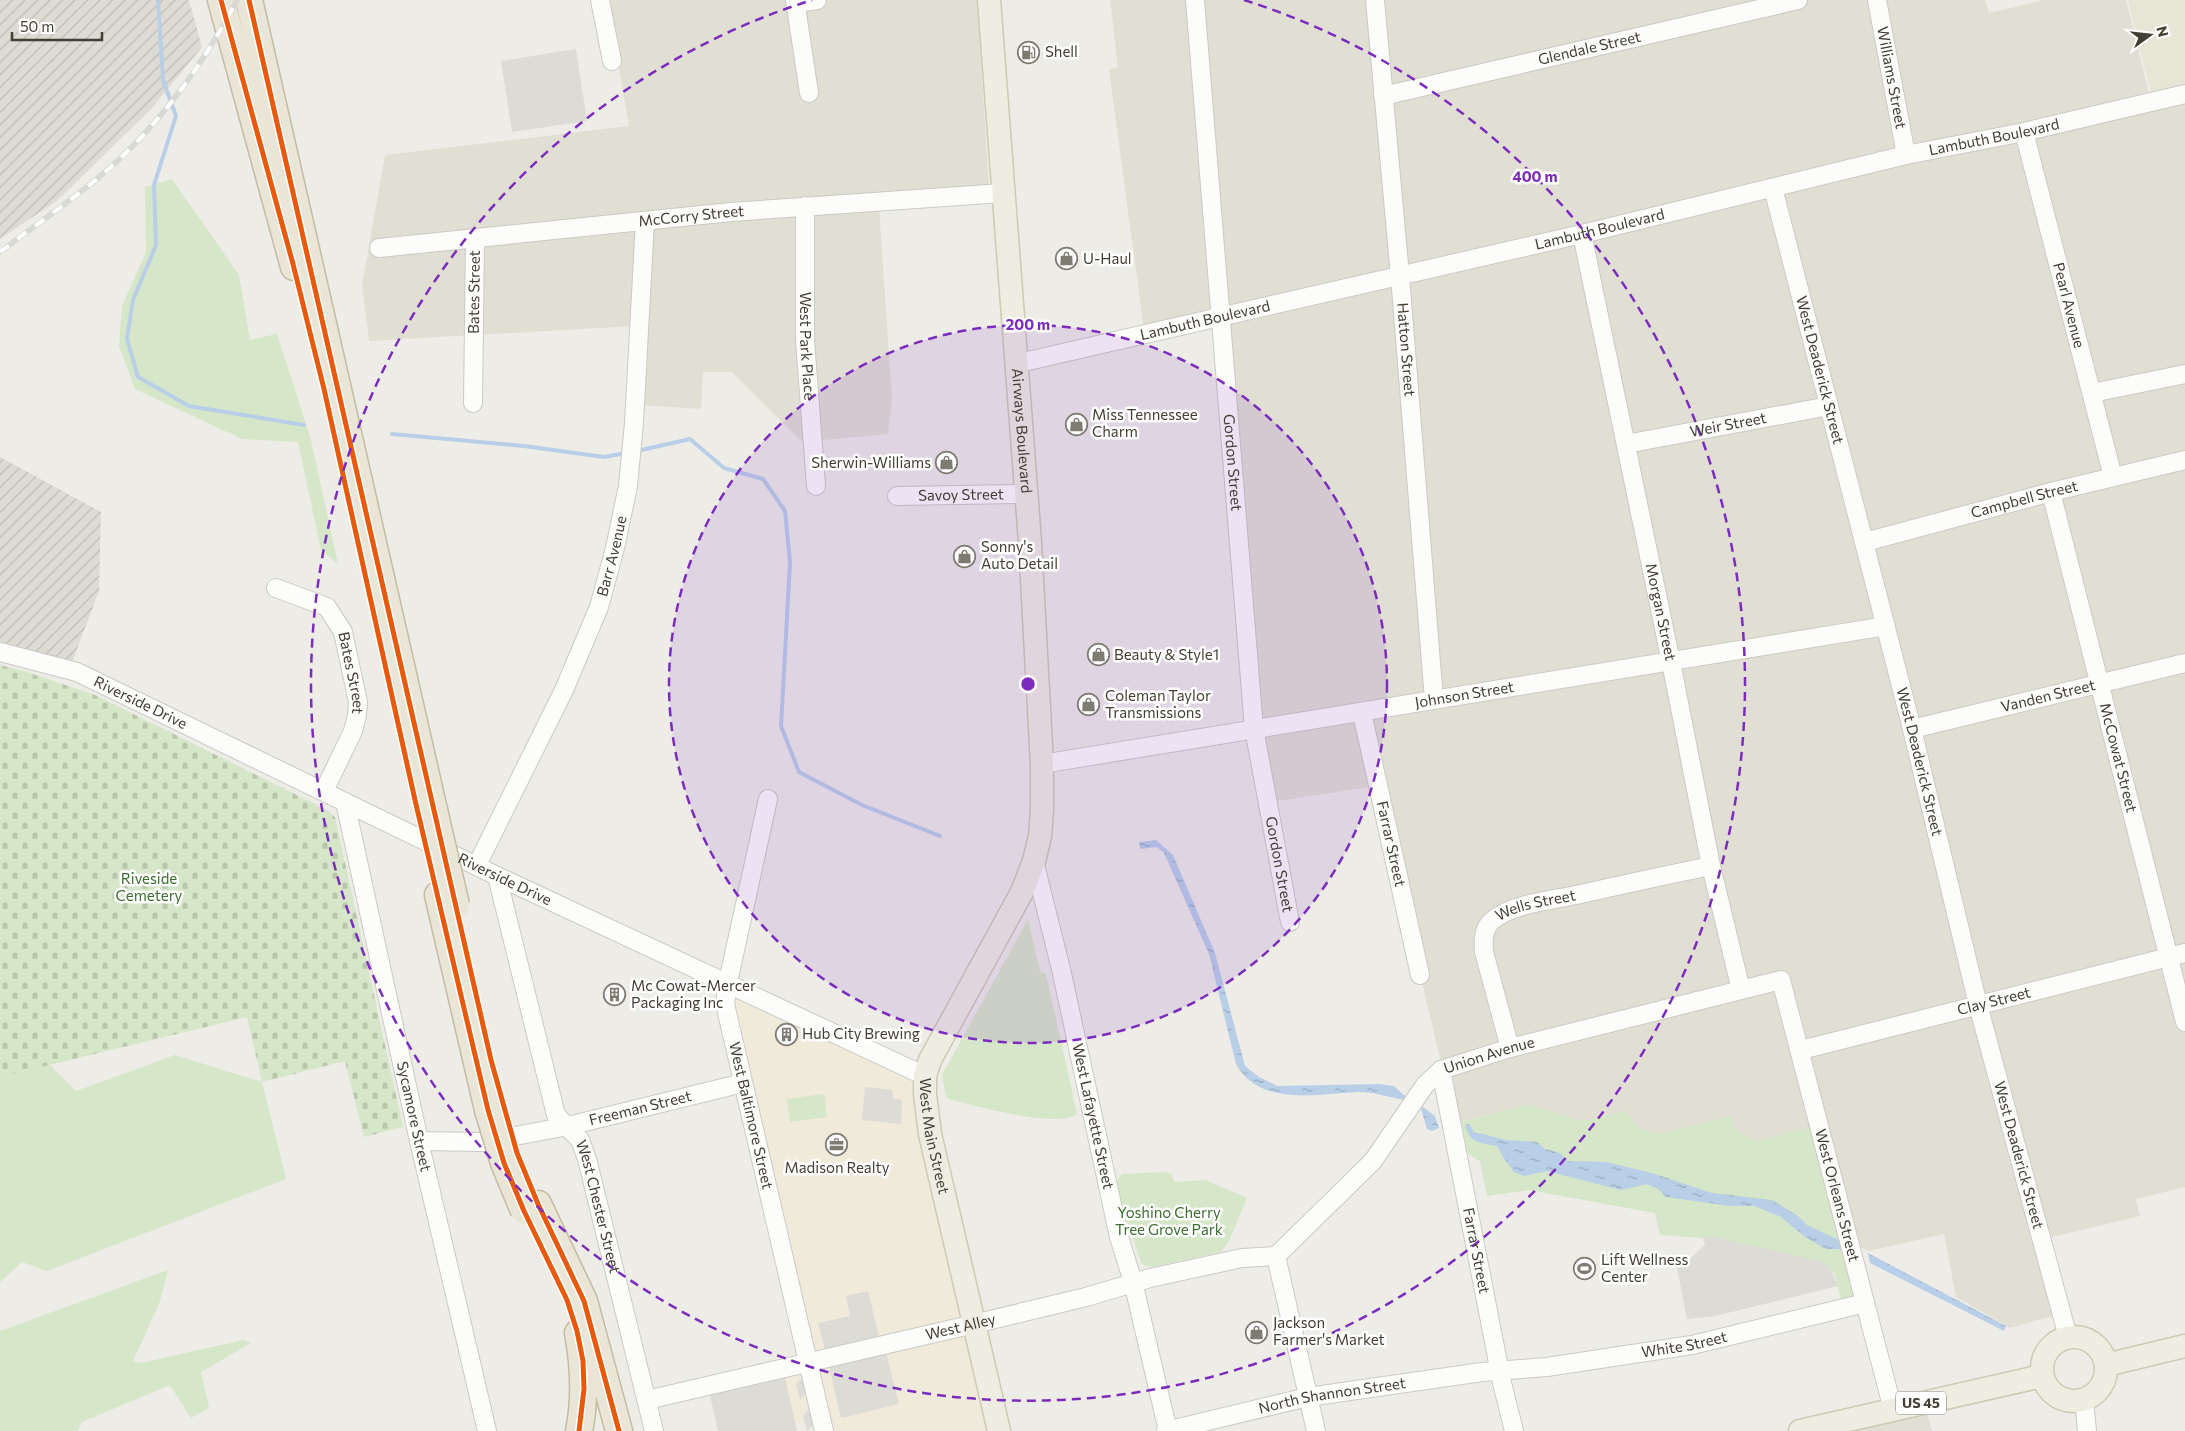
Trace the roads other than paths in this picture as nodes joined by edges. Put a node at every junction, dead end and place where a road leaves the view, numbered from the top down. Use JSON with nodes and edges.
{"nodes":[{"id":1,"x":221,"y":0,"type":"edge"},
{"id":2,"x":249,"y":0,"type":"edge"},
{"id":3,"x":600,"y":0,"type":"edge"},
{"id":4,"x":817,"y":0,"type":"edge"},
{"id":5,"x":990,"y":0,"type":"edge"},
{"id":6,"x":1195,"y":0,"type":"edge"},
{"id":7,"x":1375,"y":0,"type":"edge"},
{"id":8,"x":1798,"y":0,"type":"edge"},
{"id":9,"x":1877,"y":0,"type":"edge"},
{"id":10,"x":795,"y":2,"type":"edge"},
{"id":11,"x":612,"y":61,"type":"dead end"},
{"id":12,"x":809,"y":93,"type":"dead end"},
{"id":13,"x":2185,"y":94,"type":"edge"},
{"id":14,"x":1383,"y":96,"type":"junction"},
{"id":15,"x":2024,"y":132,"type":"junction"},
{"id":16,"x":1906,"y":155,"type":"junction"},
{"id":17,"x":1773,"y":188,"type":"junction"},
{"id":18,"x":1003,"y":193,"type":"junction"},
{"id":19,"x":806,"y":206,"type":"junction"},
{"id":20,"x":645,"y":221,"type":"junction"},
{"id":21,"x":1582,"y":234,"type":"junction"},
{"id":22,"x":475,"y":240,"type":"junction"},
{"id":23,"x":379,"y":248,"type":"dead end"},
{"id":24,"x":1400,"y":276,"type":"junction"},
{"id":25,"x":1220,"y":318,"type":"junction"},
{"id":26,"x":1015,"y":364,"type":"junction"},
{"id":27,"x":2185,"y":374,"type":"edge"},
{"id":28,"x":2092,"y":393,"type":"junction"},
{"id":29,"x":473,"y":404,"type":"dead end"},
{"id":30,"x":1829,"y":406,"type":"junction"},
{"id":31,"x":1626,"y":444,"type":"junction"},
{"id":32,"x":2185,"y":460,"type":"edge"},
{"id":33,"x":2113,"y":477,"type":"junction"},
{"id":34,"x":816,"y":486,"type":"dead end"},
{"id":35,"x":2051,"y":492,"type":"junction"},
{"id":36,"x":1025,"y":494,"type":"junction"},
{"id":37,"x":897,"y":496,"type":"dead end"},
{"id":38,"x":1865,"y":542,"type":"junction"},
{"id":39,"x":276,"y":588,"type":"dead end"},
{"id":40,"x":1886,"y":626,"type":"junction"},
{"id":41,"x":0,"y":652,"type":"edge"},
{"id":42,"x":1671,"y":662,"type":"junction"},
{"id":43,"x":2185,"y":663,"type":"edge"},
{"id":44,"x":2100,"y":684,"type":"junction"},
{"id":45,"x":1434,"y":700,"type":"junction"},
{"id":46,"x":1362,"y":713,"type":"junction"},
{"id":47,"x":1254,"y":729,"type":"junction"},
{"id":48,"x":1912,"y":729,"type":"junction"},
{"id":49,"x":1042,"y":764,"type":"junction"},
{"id":50,"x":324,"y":791,"type":"junction"},
{"id":51,"x":768,"y":799,"type":"dead end"},
{"id":52,"x":345,"y":802,"type":"junction"},
{"id":53,"x":424,"y":804,"type":"junction"},
{"id":54,"x":1034,"y":861,"type":"junction"},
{"id":55,"x":477,"y":865,"type":"junction"},
{"id":56,"x":1711,"y":866,"type":"junction"},
{"id":57,"x":497,"y":876,"type":"junction"},
{"id":58,"x":1290,"y":922,"type":"dead end"},
{"id":59,"x":2177,"y":955,"type":"edge"},
{"id":60,"x":1420,"y":974,"type":"dead end"},
{"id":61,"x":1781,"y":980,"type":"joint"},
{"id":62,"x":728,"y":982,"type":"junction"},
{"id":63,"x":1741,"y":990,"type":"junction"},
{"id":64,"x":1978,"y":1005,"type":"junction"},
{"id":65,"x":2185,"y":1022,"type":"edge"},
{"id":66,"x":1510,"y":1048,"type":"junction"},
{"id":67,"x":1801,"y":1050,"type":"junction"},
{"id":68,"x":1441,"y":1070,"type":"junction"},
{"id":69,"x":925,"y":1076,"type":"junction"},
{"id":70,"x":743,"y":1083,"type":"junction"},
{"id":71,"x":568,"y":1126,"type":"junction"},
{"id":72,"x":420,"y":1141,"type":"junction"},
{"id":73,"x":531,"y":1207,"type":"junction"},
{"id":74,"x":1276,"y":1256,"type":"junction"},
{"id":75,"x":1133,"y":1282,"type":"junction"},
{"id":76,"x":1866,"y":1303,"type":"junction"},
{"id":77,"x":974,"y":1324,"type":"junction"},
{"id":78,"x":2068,"y":1337,"type":"junction"},
{"id":79,"x":2185,"y":1346,"type":"edge"},
{"id":80,"x":809,"y":1362,"type":"junction"},
{"id":81,"x":2106,"y":1365,"type":"junction"},
{"id":82,"x":1499,"y":1370,"type":"junction"},
{"id":83,"x":2042,"y":1376,"type":"junction"},
{"id":84,"x":1308,"y":1397,"type":"junction"},
{"id":85,"x":647,"y":1400,"type":"junction"},
{"id":86,"x":2084,"y":1400,"type":"junction"},
{"id":87,"x":1893,"y":1410,"type":"junction"},
{"id":88,"x":1830,"y":1428,"type":"edge"},
{"id":89,"x":487,"y":1431,"type":"edge"},
{"id":90,"x":579,"y":1431,"type":"edge"},
{"id":91,"x":618,"y":1431,"type":"edge"},
{"id":92,"x":654,"y":1431,"type":"edge"},
{"id":93,"x":824,"y":1431,"type":"edge"},
{"id":94,"x":999,"y":1431,"type":"edge"},
{"id":95,"x":1167,"y":1431,"type":"edge"},
{"id":96,"x":1316,"y":1431,"type":"edge"},
{"id":97,"x":1514,"y":1431,"type":"edge"},
{"id":98,"x":1800,"y":1431,"type":"edge"},
{"id":99,"x":2087,"y":1431,"type":"edge"}],
"edges":[{"from":1,"to":53,"type":"highway"},
{"from":2,"to":53,"type":"highway"},
{"from":3,"to":11,"type":"street"},
{"from":4,"to":10,"type":"street"},
{"from":5,"to":18,"type":"main road","name":"Airways Boulevard"},
{"from":6,"to":25,"type":"street","name":"Gordon Street"},
{"from":7,"to":14,"type":"street","name":"Hatton Street"},
{"from":8,"to":14,"type":"street","name":"Glendale Street"},
{"from":9,"to":16,"type":"street","name":"Williams Street"},
{"from":10,"to":12,"type":"street"},
{"from":13,"to":15,"type":"street","name":"Lambuth Boulevard"},
{"from":14,"to":24,"type":"street","name":"Hatton Street"},
{"from":15,"to":16,"type":"street","name":"Lambuth Boulevard"},
{"from":15,"to":28,"type":"street","name":"Pearl Avenue"},
{"from":16,"to":17,"type":"street","name":"Lambuth Boulevard"},
{"from":17,"to":21,"type":"street","name":"Lambuth Boulevard"},
{"from":17,"to":30,"type":"street","name":"West Deaderick Street"},
{"from":18,"to":19,"type":"street","name":"McCorry Street"},
{"from":18,"to":26,"type":"main road","name":"Airways Boulevard"},
{"from":19,"to":20,"type":"street","name":"McCorry Street"},
{"from":19,"to":34,"type":"street","name":"West Park Place"},
{"from":20,"to":22,"type":"street","name":"McCorry Street"},
{"from":20,"to":55,"type":"street","name":"Barr Avenue"},
{"from":21,"to":24,"type":"street","name":"Lambuth Boulevard"},
{"from":21,"to":31,"type":"street","name":"Morgan Street"},
{"from":22,"to":23,"type":"street","name":"McCorry Street"},
{"from":22,"to":29,"type":"street","name":"Bates Street"},
{"from":24,"to":25,"type":"street","name":"Lambuth Boulevard"},
{"from":24,"to":45,"type":"street","name":"Hatton Street"},
{"from":25,"to":26,"type":"street","name":"Lambuth Boulevard"},
{"from":25,"to":47,"type":"street","name":"Gordon Street"},
{"from":26,"to":36,"type":"main road","name":"Airways Boulevard"},
{"from":27,"to":28,"type":"street"},
{"from":28,"to":33,"type":"street","name":"Pearl Avenue"},
{"from":30,"to":31,"type":"street","name":"Weir Street"},
{"from":30,"to":38,"type":"street","name":"West Deaderick Street"},
{"from":31,"to":42,"type":"street","name":"Morgan Street"},
{"from":32,"to":33,"type":"street","name":"Campbell Street"},
{"from":33,"to":35,"type":"street","name":"Campbell Street"},
{"from":35,"to":38,"type":"street","name":"Campbell Street"},
{"from":35,"to":44,"type":"street","name":"McCowat Street"},
{"from":36,"to":37,"type":"street","name":"Savoy Street"},
{"from":36,"to":49,"type":"main road","name":"Airways Boulevard"},
{"from":38,"to":40,"type":"street","name":"West Deaderick Street"},
{"from":39,"to":50,"type":"street","name":"Bates Street"},
{"from":40,"to":42,"type":"street","name":"Johnson Street"},
{"from":40,"to":48,"type":"street","name":"West Deaderick Street"},
{"from":41,"to":50,"type":"street","name":"Riverside Drive"},
{"from":42,"to":45,"type":"street","name":"Johnson Street"},
{"from":42,"to":56,"type":"street","name":"Morgan Street"},
{"from":43,"to":44,"type":"street","name":"Vanden Street"},
{"from":44,"to":48,"type":"street","name":"Vanden Street"},
{"from":44,"to":59,"type":"street","name":"McCowat Street"},
{"from":45,"to":46,"type":"street","name":"Johnson Street"},
{"from":46,"to":47,"type":"street","name":"Johnson Street"},
{"from":46,"to":60,"type":"street","name":"Farrar Street"},
{"from":47,"to":49,"type":"street","name":"Johnson Street"},
{"from":47,"to":58,"type":"street","name":"Gordon Street"},
{"from":48,"to":64,"type":"street","name":"West Deaderick Street"},
{"from":49,"to":54,"type":"main road","name":"Airways Boulevard"},
{"from":50,"to":52,"type":"street","name":"Riverside Drive"},
{"from":51,"to":62,"type":"street","name":"West Baltimore Street"},
{"from":52,"to":55,"type":"street","name":"Riverside Drive"},
{"from":52,"to":72,"type":"street","name":"Sycamore Street"},
{"from":53,"to":73,"type":"highway","bridge":true},
{"from":54,"to":69,"type":"main road","name":"West Main Street"},
{"from":54,"to":75,"type":"street","name":"West Lafayette Street"},
{"from":55,"to":57,"type":"street","name":"Riverside Drive"},
{"from":56,"to":63,"type":"street","name":"Morgan Street"},
{"from":56,"to":66,"type":"street","name":"Wells Street"},
{"from":57,"to":62,"type":"street","name":"Riverside Drive"},
{"from":57,"to":71,"type":"street","name":"West Chester Street"},
{"from":59,"to":64,"type":"street","name":"Clay Street"},
{"from":59,"to":65,"type":"street","name":"McCowat Street"},
{"from":61,"to":63,"type":"street","name":"Union Avenue"},
{"from":61,"to":67,"type":"street","name":"West Orleans Street"},
{"from":62,"to":69,"type":"street","name":"Riverside Drive"},
{"from":62,"to":70,"type":"street","name":"West Baltimore Street"},
{"from":63,"to":66,"type":"street","name":"Union Avenue"},
{"from":64,"to":67,"type":"street","name":"Clay Street"},
{"from":64,"to":78,"type":"street","name":"West Deaderick Street"},
{"from":66,"to":68,"type":"street","name":"Union Avenue"},
{"from":67,"to":76,"type":"street","name":"West Orleans Street"},
{"from":68,"to":74,"type":"street","name":"Union Avenue"},
{"from":68,"to":82,"type":"street","name":"Farrar Street"},
{"from":69,"to":77,"type":"main road","name":"West Main Street"},
{"from":70,"to":71,"type":"street","name":"Freeman Street"},
{"from":70,"to":80,"type":"street","name":"West Baltimore Street"},
{"from":71,"to":72,"type":"street","name":"Freeman Street"},
{"from":71,"to":85,"type":"street","name":"West Chester Street"},
{"from":72,"to":89,"type":"street","name":"Sycamore Street"},
{"from":73,"to":90,"type":"highway"},
{"from":73,"to":91,"type":"highway"},
{"from":74,"to":75,"type":"street","name":"West Alley"},
{"from":74,"to":84,"type":"street"},
{"from":75,"to":77,"type":"street","name":"West Alley"},
{"from":75,"to":95,"type":"street","name":"West Lafayette Street"},
{"from":76,"to":82,"type":"street","name":"White Street"},
{"from":76,"to":87,"type":"street","name":"West Orleans Street"},
{"from":77,"to":80,"type":"street","name":"West Alley"},
{"from":77,"to":94,"type":"main road","name":"West Main Street"},
{"from":78,"to":81,"type":"main road"},
{"from":78,"to":83,"type":"main road"},
{"from":79,"to":81,"type":"main road"},
{"from":80,"to":85,"type":"street","name":"West Alley"},
{"from":80,"to":93,"type":"street","name":"West Baltimore Street"},
{"from":81,"to":86,"type":"main road"},
{"from":82,"to":84,"type":"street","name":"North Shannon Street"},
{"from":82,"to":97,"type":"street","name":"Farrar Street"},
{"from":83,"to":86,"type":"main road"},
{"from":83,"to":87,"type":"main road","number":"US 45"},
{"from":84,"to":95,"type":"street","name":"North Shannon Street"},
{"from":84,"to":96,"type":"street"},
{"from":85,"to":92,"type":"street","name":"West Chester Street"},
{"from":86,"to":99,"type":"street"},
{"from":87,"to":88,"type":"main road","number":"US 45"},
{"from":88,"to":98,"type":"main road","number":"US 45"}]}
